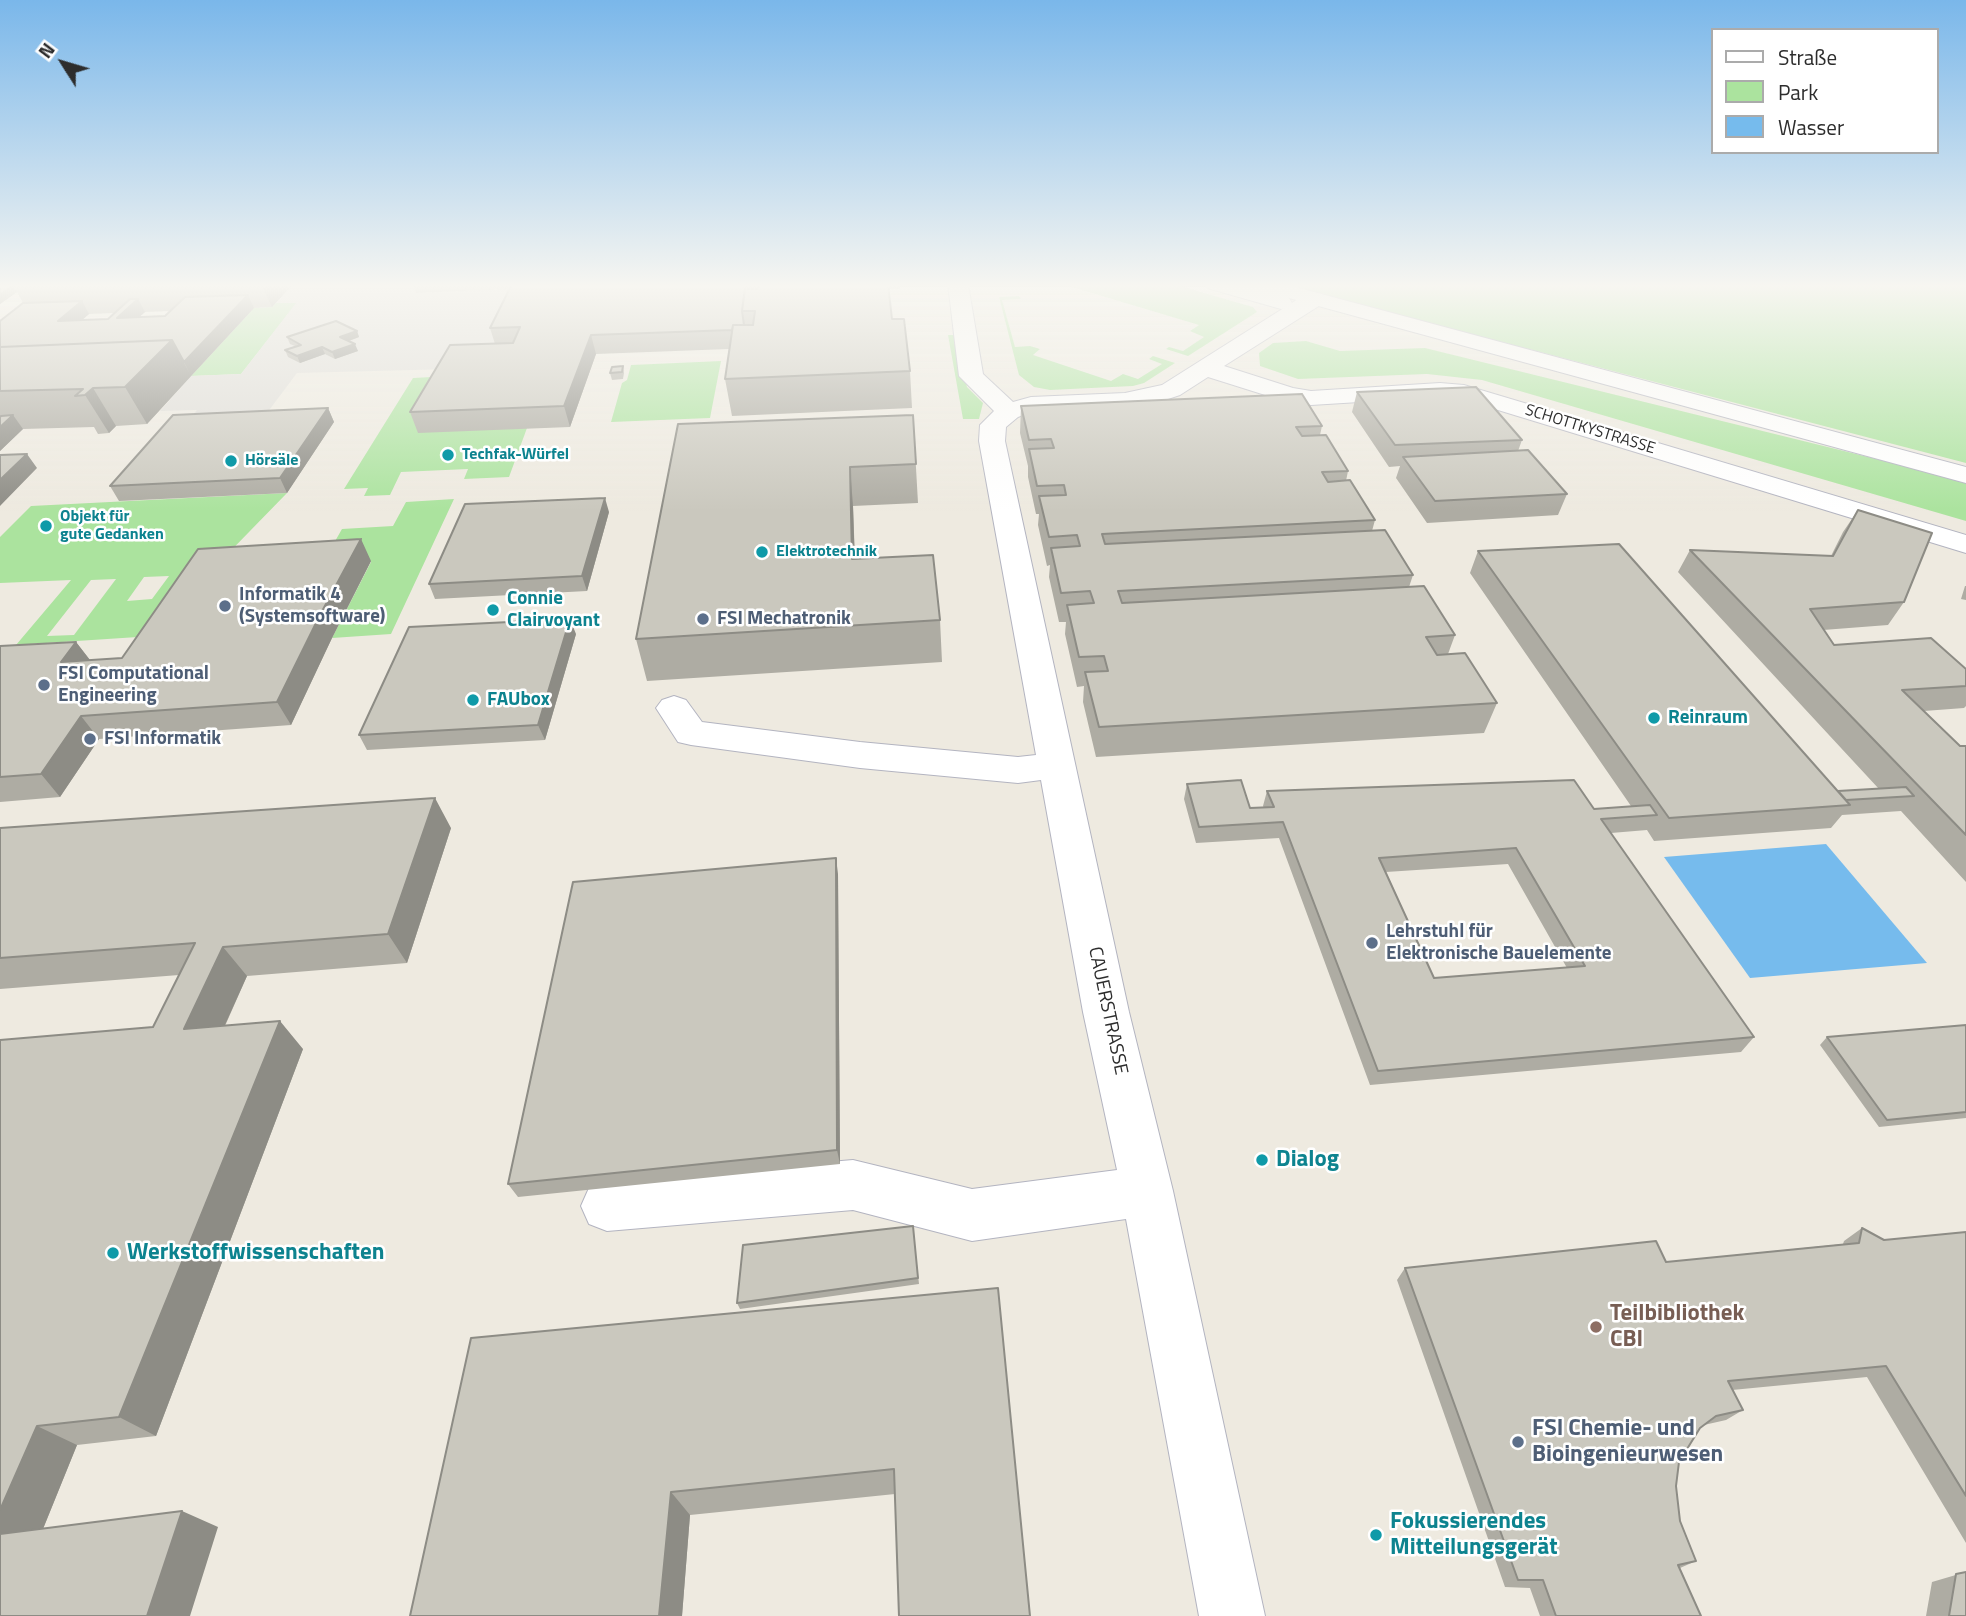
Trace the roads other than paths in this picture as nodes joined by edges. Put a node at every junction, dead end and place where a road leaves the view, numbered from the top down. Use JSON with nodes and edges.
{"nodes":[{"id":1,"x":969,"y":359,"type":"edge"},
{"id":2,"x":1220,"y":359,"type":"edge"},
{"id":3,"x":1540,"y":359,"type":"edge"},
{"id":4,"x":1206,"y":368,"type":"junction"},
{"id":5,"x":1009,"y":412,"type":"junction"},
{"id":6,"x":1966,"y":475,"type":"edge"},
{"id":7,"x":1966,"y":544,"type":"edge"},
{"id":8,"x":674,"y":708,"type":"dead end"},
{"id":9,"x":1058,"y":765,"type":"junction"},
{"id":10,"x":1147,"y":1191,"type":"junction"},
{"id":11,"x":607,"y":1206,"type":"dead end"},
{"id":12,"x":1232,"y":1616,"type":"edge"}],
"edges":[{"from":1,"to":5,"type":"street"},
{"from":2,"to":4,"type":"street"},
{"from":3,"to":6,"type":"street"},
{"from":4,"to":5,"type":"street"},
{"from":4,"to":7,"type":"street","name":"SCHOTTKYSTRASSE"},
{"from":5,"to":9,"type":"street","name":"CAUERSTRASSE"},
{"from":8,"to":9,"type":"street"},
{"from":9,"to":10,"type":"street","name":"CAUERSTRASSE"},
{"from":10,"to":11,"type":"street"},
{"from":10,"to":12,"type":"street","name":"CAUERSTRASSE"}]}
